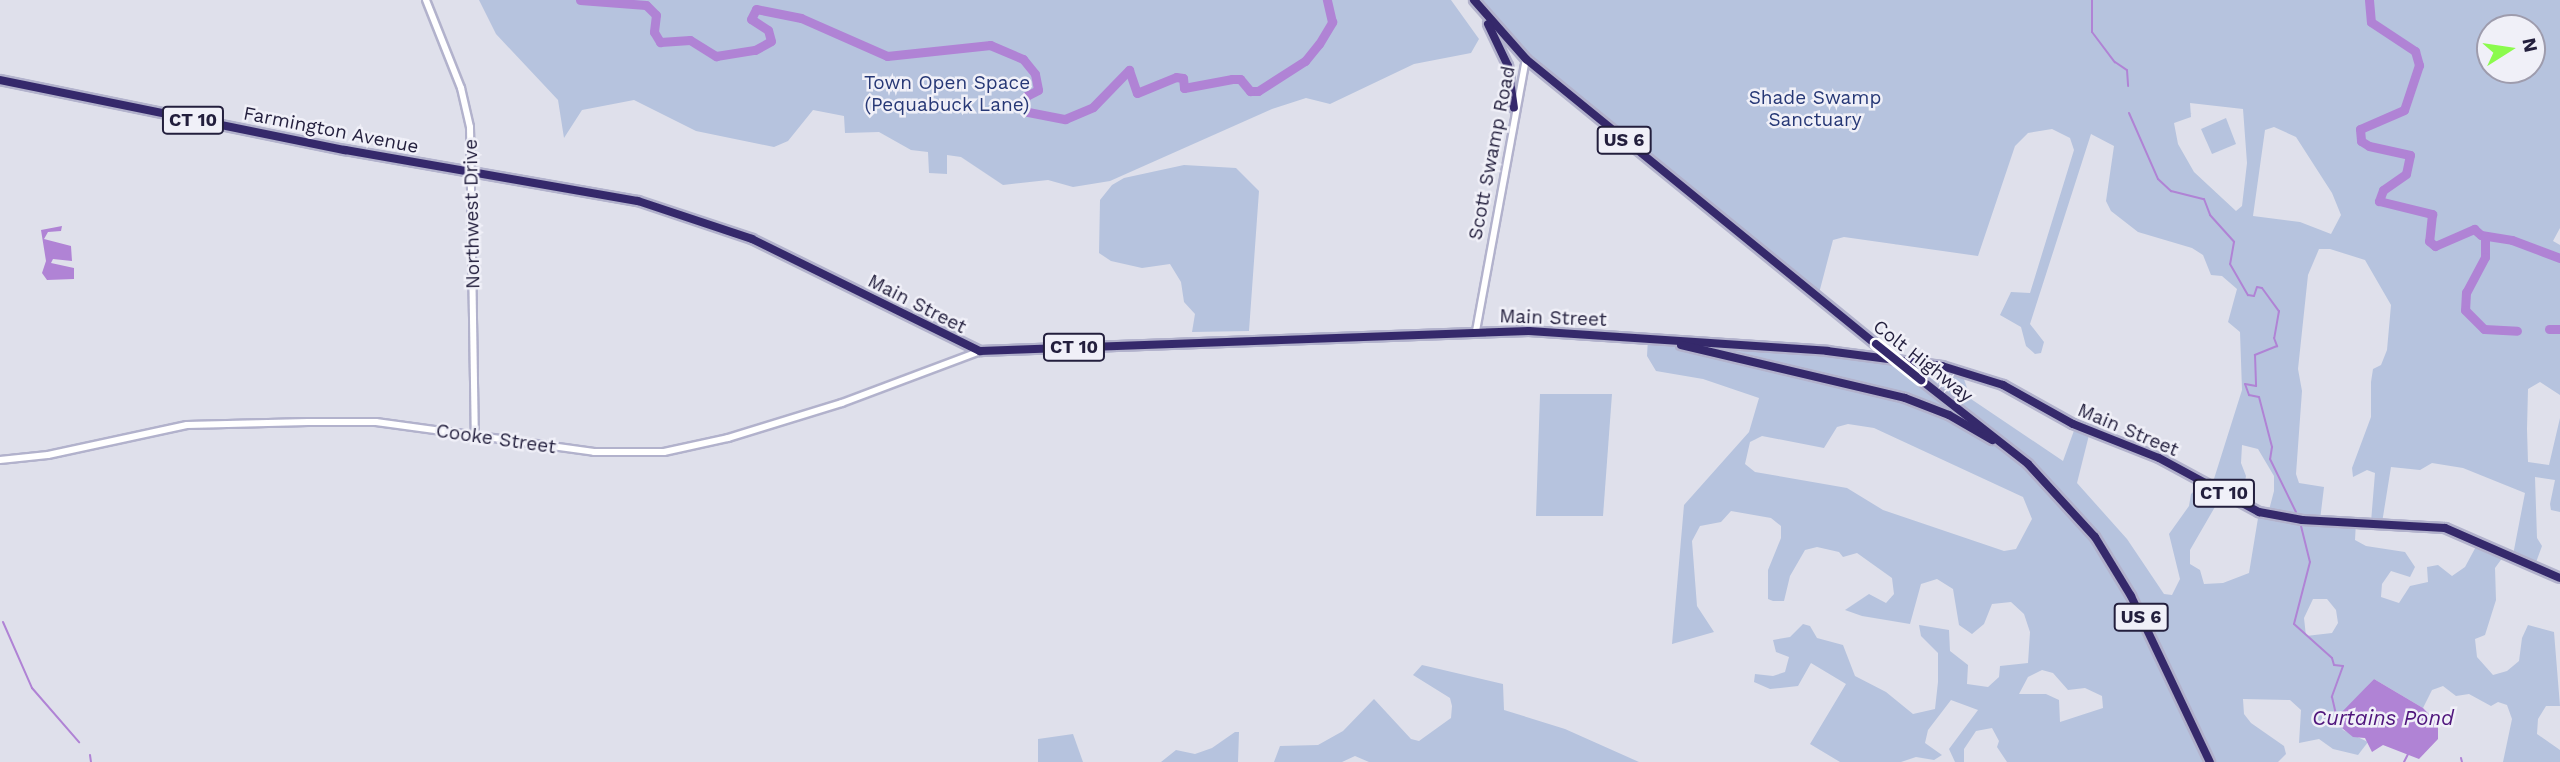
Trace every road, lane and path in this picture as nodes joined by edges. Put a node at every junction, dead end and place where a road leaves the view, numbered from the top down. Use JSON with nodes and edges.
{"nodes":[{"id":1,"x":426,"y":0,"type":"edge"},
{"id":2,"x":1474,"y":0,"type":"edge"},
{"id":3,"x":1526,"y":60,"type":"junction"},
{"id":4,"x":0,"y":80,"type":"edge"},
{"id":5,"x":1514,"y":108,"type":"junction"},
{"id":6,"x":472,"y":173,"type":"junction"},
{"id":7,"x":534,"y":182,"type":"joint"},
{"id":8,"x":1476,"y":331,"type":"junction"},
{"id":9,"x":1648,"y":338,"type":"junction"},
{"id":10,"x":980,"y":351,"type":"junction"},
{"id":11,"x":475,"y":436,"type":"junction"},
{"id":12,"x":0,"y":460,"type":"edge"},
{"id":13,"x":2050,"y":485,"type":"junction"},
{"id":14,"x":2560,"y":578,"type":"edge"},
{"id":15,"x":2210,"y":762,"type":"edge"}],
"edges":[{"from":1,"to":6,"type":"main road","name":"Northwest Drive"},
{"from":2,"to":3,"type":"highway","name":"Scott Swamp Road","number":"US 6"},
{"from":2,"to":5,"type":"highway"},
{"from":3,"to":5,"type":"main road","name":"Scott Swamp Road"},
{"from":3,"to":13,"type":"highway","name":"Colt Highway","number":"US 6","bridge":true},
{"from":4,"to":6,"type":"highway","name":"Farmington Avenue","number":"CT 10"},
{"from":5,"to":8,"type":"main road","name":"Scott Swamp Road"},
{"from":6,"to":7,"type":"highway","name":"Farmington Avenue","number":"CT 10"},
{"from":6,"to":11,"type":"main road","name":"Northwest Drive"},
{"from":7,"to":10,"type":"highway","name":"Main Street","number":"CT 10"},
{"from":8,"to":9,"type":"highway","name":"Main Street","number":"CT 10"},
{"from":8,"to":10,"type":"highway","name":"Main Street","number":"CT 10"},
{"from":9,"to":13,"type":"highway"},
{"from":9,"to":14,"type":"highway","name":"Main Street","number":"CT 10"},
{"from":10,"to":11,"type":"main road","name":"Cooke Street"},
{"from":11,"to":12,"type":"main road","name":"Cooke Street"},
{"from":13,"to":15,"type":"highway","name":"Colt Highway","number":"US 6"}]}
